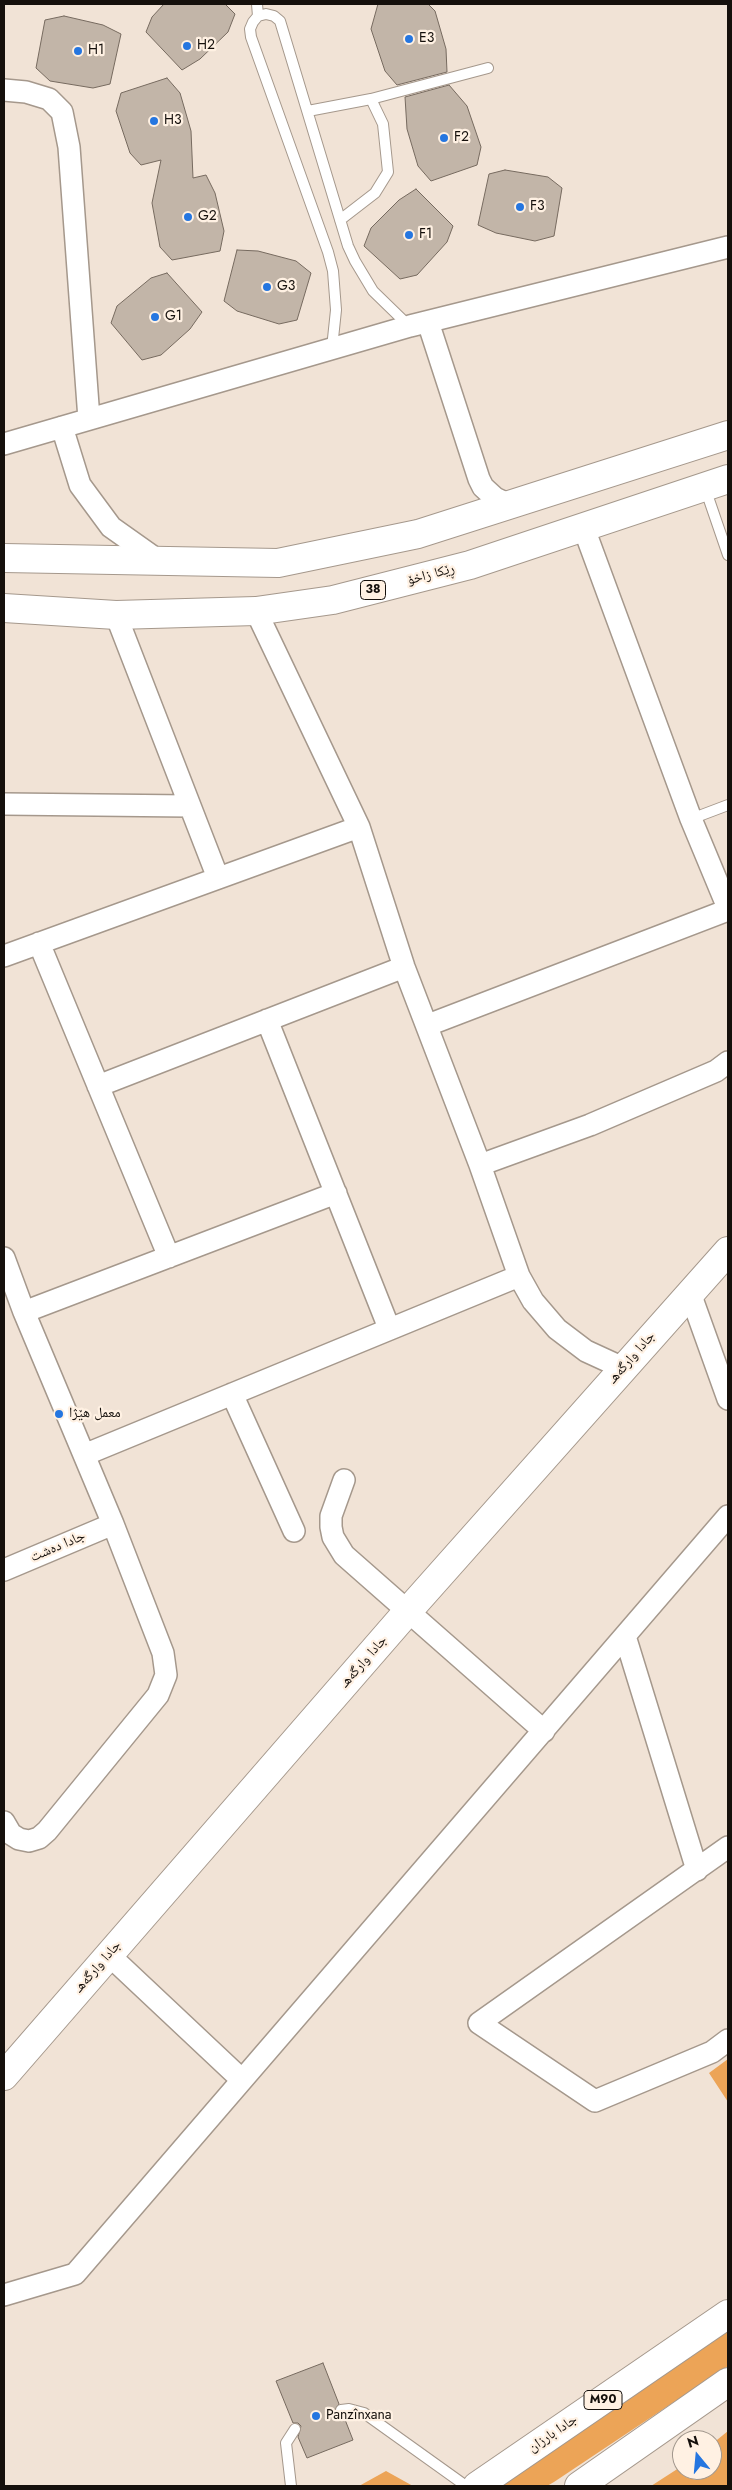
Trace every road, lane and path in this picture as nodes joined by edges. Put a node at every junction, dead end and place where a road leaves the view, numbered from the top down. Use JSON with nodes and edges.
{"nodes":[{"id":1,"x":257,"y":4,"type":"edge"},
{"id":2,"x":258,"y":16,"type":"junction"},
{"id":3,"x":488,"y":68,"type":"dead end"},
{"id":4,"x":4,"y":90,"type":"edge"},
{"id":5,"x":371,"y":99,"type":"junction"},
{"id":6,"x":308,"y":111,"type":"junction"},
{"id":7,"x":340,"y":220,"type":"junction"},
{"id":8,"x":728,"y":247,"type":"edge"},
{"id":9,"x":419,"y":324,"type":"junction"},
{"id":10,"x":332,"y":348,"type":"junction"},
{"id":11,"x":89,"y":419,"type":"junction"},
{"id":12,"x":62,"y":427,"type":"junction"},
{"id":13,"x":728,"y":435,"type":"edge"},
{"id":14,"x":4,"y":444,"type":"edge"},
{"id":15,"x":479,"y":479,"type":"junction"},
{"id":16,"x":716,"y":483,"type":"edge"},
{"id":17,"x":510,"y":505,"type":"junction"},
{"id":18,"x":466,"y":519,"type":"junction"},
{"id":19,"x":583,"y":526,"type":"junction"},
{"id":20,"x":728,"y":556,"type":"edge"},
{"id":21,"x":4,"y":558,"type":"edge"},
{"id":22,"x":159,"y":561,"type":"junction"},
{"id":23,"x":4,"y":608,"type":"edge"},
{"id":24,"x":256,"y":611,"type":"junction"},
{"id":25,"x":116,"y":615,"type":"junction"},
{"id":26,"x":4,"y":804,"type":"edge"},
{"id":27,"x":728,"y":805,"type":"edge"},
{"id":28,"x":189,"y":806,"type":"junction"},
{"id":29,"x":691,"y":819,"type":"junction"},
{"id":30,"x":359,"y":826,"type":"junction"},
{"id":31,"x":218,"y":878,"type":"junction"},
{"id":32,"x":728,"y":909,"type":"edge"},
{"id":33,"x":39,"y":943,"type":"junction"},
{"id":34,"x":4,"y":956,"type":"edge"},
{"id":35,"x":404,"y":966,"type":"junction"},
{"id":36,"x":268,"y":1020,"type":"junction"},
{"id":37,"x":428,"y":1026,"type":"junction"},
{"id":38,"x":728,"y":1062,"type":"edge"},
{"id":39,"x":98,"y":1086,"type":"junction"},
{"id":40,"x":480,"y":1165,"type":"junction"},
{"id":41,"x":336,"y":1193,"type":"junction"},
{"id":42,"x":728,"y":1251,"type":"edge"},
{"id":43,"x":169,"y":1257,"type":"junction"},
{"id":44,"x":4,"y":1258,"type":"edge"},
{"id":45,"x":519,"y":1276,"type":"junction"},
{"id":46,"x":690,"y":1293,"type":"junction"},
{"id":47,"x":24,"y":1312,"type":"junction"},
{"id":48,"x":389,"y":1328,"type":"junction"},
{"id":49,"x":623,"y":1368,"type":"junction"},
{"id":50,"x":232,"y":1394,"type":"junction"},
{"id":51,"x":728,"y":1399,"type":"edge"},
{"id":52,"x":84,"y":1455,"type":"junction"},
{"id":53,"x":344,"y":1480,"type":"dead end"},
{"id":54,"x":728,"y":1516,"type":"edge"},
{"id":55,"x":113,"y":1524,"type":"junction"},
{"id":56,"x":294,"y":1531,"type":"dead end"},
{"id":57,"x":4,"y":1570,"type":"edge"},
{"id":58,"x":408,"y":1611,"type":"junction"},
{"id":59,"x":625,"y":1636,"type":"junction"},
{"id":60,"x":544,"y":1731,"type":"junction"},
{"id":61,"x":4,"y":1822,"type":"edge"},
{"id":62,"x":728,"y":1847,"type":"edge"},
{"id":63,"x":697,"y":1870,"type":"junction"},
{"id":64,"x":108,"y":1956,"type":"junction"},
{"id":65,"x":728,"y":2040,"type":"edge"},
{"id":66,"x":4,"y":2076,"type":"edge"},
{"id":67,"x":242,"y":2080,"type":"junction"},
{"id":68,"x":4,"y":2295,"type":"edge"},
{"id":69,"x":728,"y":2314,"type":"edge"},
{"id":70,"x":728,"y":2382,"type":"edge"},
{"id":71,"x":341,"y":2410,"type":"dead end"},
{"id":72,"x":296,"y":2429,"type":"dead end"},
{"id":73,"x":290,"y":2486,"type":"edge"},
{"id":74,"x":466,"y":2486,"type":"edge"},
{"id":75,"x":477,"y":2486,"type":"edge"},
{"id":76,"x":578,"y":2486,"type":"edge"}],
"edges":[{"from":1,"to":2,"type":"lane"},
{"from":2,"to":6,"type":"lane"},
{"from":2,"to":10,"type":"lane"},
{"from":3,"to":5,"type":"lane"},
{"from":4,"to":11,"type":"street"},
{"from":5,"to":6,"type":"lane"},
{"from":5,"to":7,"type":"lane"},
{"from":6,"to":7,"type":"lane"},
{"from":7,"to":9,"type":"lane"},
{"from":8,"to":9,"type":"street"},
{"from":9,"to":10,"type":"street"},
{"from":9,"to":15,"type":"street"},
{"from":10,"to":11,"type":"street"},
{"from":11,"to":12,"type":"street"},
{"from":12,"to":14,"type":"street"},
{"from":12,"to":22,"type":"street"},
{"from":13,"to":17,"type":"main road"},
{"from":15,"to":17,"type":"street"},
{"from":15,"to":18,"type":"street"},
{"from":16,"to":19,"type":"main road","name":"ڕێکا زاخۆ","number":"38"},
{"from":16,"to":20,"type":"lane"},
{"from":17,"to":18,"type":"main road"},
{"from":18,"to":22,"type":"main road"},
{"from":19,"to":24,"type":"main road","name":"ڕێکا زاخۆ","number":"38"},
{"from":19,"to":29,"type":"street"},
{"from":21,"to":22,"type":"main road"},
{"from":23,"to":25,"type":"main road","name":"ڕێکا زاخۆ","number":"38"},
{"from":24,"to":25,"type":"main road","name":"ڕێکا زاخۆ","number":"38"},
{"from":24,"to":30,"type":"street"},
{"from":25,"to":28,"type":"street"},
{"from":26,"to":28,"type":"street"},
{"from":27,"to":29,"type":"lane"},
{"from":28,"to":31,"type":"street"},
{"from":29,"to":32,"type":"street"},
{"from":30,"to":31,"type":"street"},
{"from":30,"to":35,"type":"street"},
{"from":31,"to":33,"type":"street"},
{"from":32,"to":37,"type":"street"},
{"from":33,"to":34,"type":"street"},
{"from":33,"to":39,"type":"street"},
{"from":35,"to":36,"type":"street"},
{"from":35,"to":37,"type":"street"},
{"from":36,"to":39,"type":"street"},
{"from":36,"to":41,"type":"street"},
{"from":37,"to":40,"type":"street"},
{"from":38,"to":40,"type":"street"},
{"from":39,"to":43,"type":"street"},
{"from":40,"to":45,"type":"street"},
{"from":41,"to":43,"type":"street"},
{"from":41,"to":48,"type":"street"},
{"from":42,"to":46,"type":"main road","name":"جادا وارگه‌هـ"},
{"from":43,"to":47,"type":"street"},
{"from":44,"to":47,"type":"street"},
{"from":45,"to":48,"type":"street"},
{"from":45,"to":49,"type":"street"},
{"from":46,"to":49,"type":"main road","name":"جادا وارگه‌هـ"},
{"from":46,"to":51,"type":"street"},
{"from":47,"to":52,"type":"street"},
{"from":48,"to":50,"type":"street"},
{"from":49,"to":58,"type":"main road","name":"جادا وارگه‌هـ"},
{"from":50,"to":52,"type":"street"},
{"from":50,"to":56,"type":"street"},
{"from":52,"to":55,"type":"street"},
{"from":53,"to":58,"type":"street"},
{"from":54,"to":59,"type":"street"},
{"from":55,"to":57,"type":"street","name":"جادا دەشت"},
{"from":55,"to":61,"type":"street"},
{"from":58,"to":60,"type":"street"},
{"from":58,"to":64,"type":"main road","name":"جادا وارگه‌هـ"},
{"from":59,"to":60,"type":"street"},
{"from":59,"to":63,"type":"street"},
{"from":60,"to":67,"type":"street"},
{"from":62,"to":63,"type":"street"},
{"from":63,"to":65,"type":"street"},
{"from":64,"to":66,"type":"main road","name":"جادا وارگه‌هـ"},
{"from":64,"to":67,"type":"street"},
{"from":67,"to":68,"type":"street"},
{"from":69,"to":75,"type":"main road","name":"جادا بارزان","number":"M90"},
{"from":70,"to":76,"type":"main road"},
{"from":71,"to":74,"type":"lane"},
{"from":72,"to":73,"type":"lane"}]}
